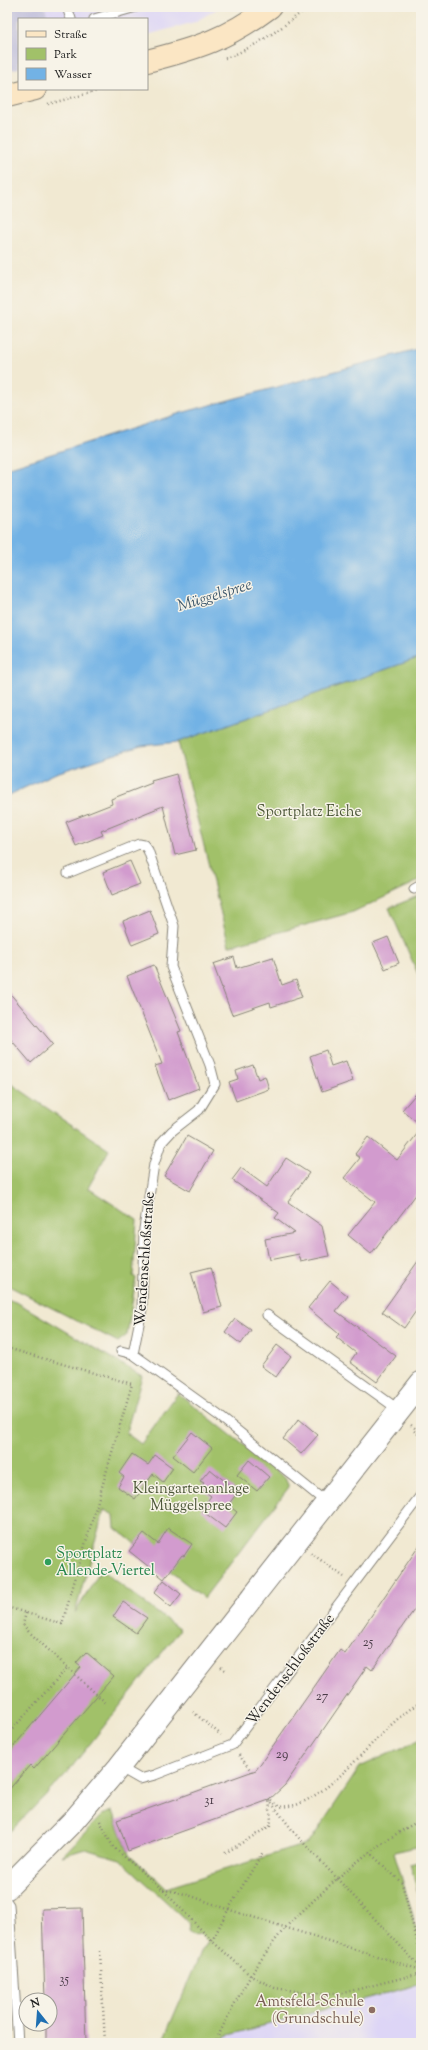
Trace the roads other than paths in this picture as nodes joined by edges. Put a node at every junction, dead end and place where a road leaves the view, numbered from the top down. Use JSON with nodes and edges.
{"nodes":[{"id":1,"x":67,"y":7,"type":"edge"},
{"id":2,"x":136,"y":7,"type":"edge"},
{"id":3,"x":270,"y":7,"type":"edge"},
{"id":4,"x":71,"y":18,"type":"edge"},
{"id":5,"x":98,"y":18,"type":"edge"},
{"id":6,"x":148,"y":61,"type":"edge"},
{"id":7,"x":7,"y":96,"type":"edge"},
{"id":8,"x":40,"y":97,"type":"edge"},
{"id":9,"x":68,"y":873,"type":"dead end"},
{"id":10,"x":266,"y":1315,"type":"dead end"},
{"id":11,"x":122,"y":1351,"type":"dead end"},
{"id":12,"x":134,"y":1354,"type":"junction"},
{"id":13,"x":421,"y":1383,"type":"edge"},
{"id":14,"x":399,"y":1410,"type":"junction"},
{"id":15,"x":421,"y":1495,"type":"edge"},
{"id":16,"x":327,"y":1503,"type":"junction"},
{"id":17,"x":119,"y":1767,"type":"junction"},
{"id":18,"x":7,"y":1888,"type":"edge"},
{"id":19,"x":7,"y":1902,"type":"edge"},
{"id":20,"x":18,"y":2043,"type":"edge"}],
"edges":[{"from":1,"to":4,"type":"lane"},
{"from":2,"to":5,"type":"lane"},
{"from":3,"to":6,"type":"main road"},
{"from":7,"to":8,"type":"main road"},
{"from":9,"to":12,"type":"lane","name":"Wendenschloßstraße"},
{"from":10,"to":14,"type":"lane"},
{"from":11,"to":12,"type":"lane"},
{"from":12,"to":16,"type":"lane"},
{"from":13,"to":14,"type":"street"},
{"from":14,"to":16,"type":"street"},
{"from":15,"to":17,"type":"lane","name":"Wendenschloßstraße"},
{"from":16,"to":17,"type":"street"},
{"from":17,"to":18,"type":"street"},
{"from":19,"to":20,"type":"lane"}]}
